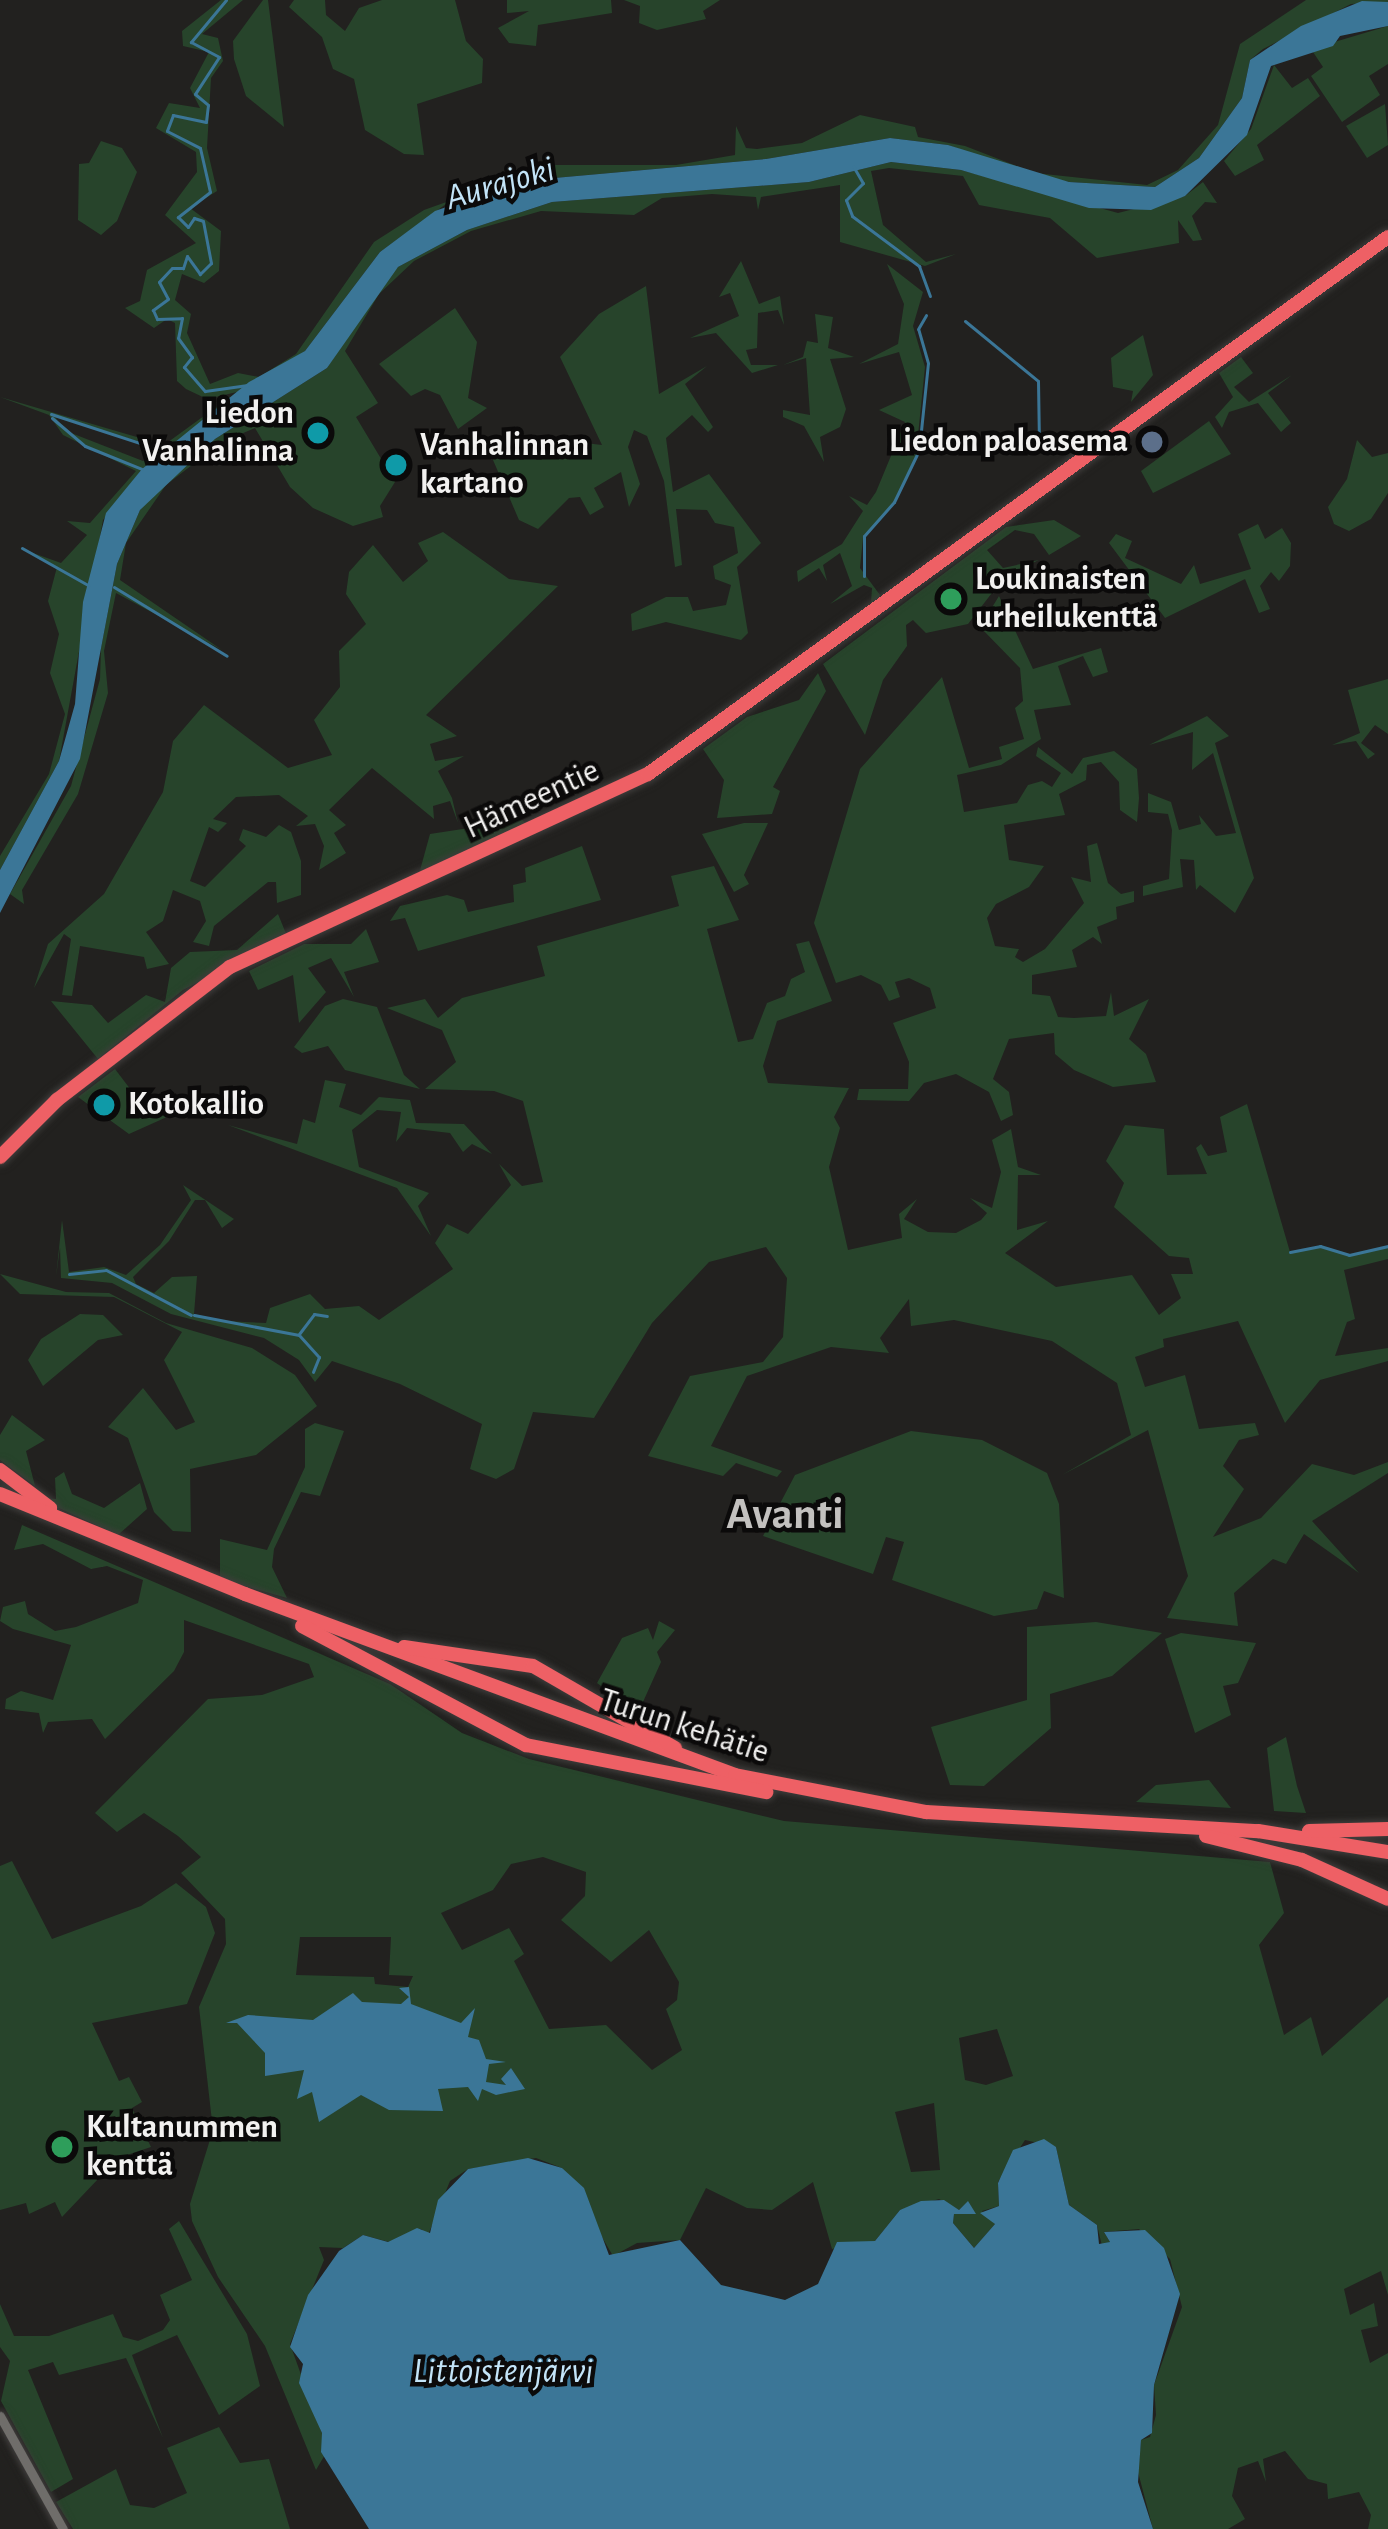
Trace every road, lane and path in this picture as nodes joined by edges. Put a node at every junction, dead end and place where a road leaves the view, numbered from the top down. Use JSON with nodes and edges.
{"nodes":[{"id":1,"x":1388,"y":237,"type":"edge"},
{"id":2,"x":80,"y":1082,"type":"junction"},
{"id":3,"x":0,"y":1157,"type":"edge"},
{"id":4,"x":0,"y":1168,"type":"edge"},
{"id":5,"x":0,"y":1470,"type":"edge"},
{"id":6,"x":0,"y":1494,"type":"edge"},
{"id":7,"x":0,"y":1504,"type":"edge"},
{"id":8,"x":112,"y":1541,"type":"junction"},
{"id":9,"x":302,"y":1626,"type":"junction"},
{"id":10,"x":344,"y":1632,"type":"junction"},
{"id":11,"x":506,"y":1697,"type":"junction"},
{"id":12,"x":524,"y":1704,"type":"junction"},
{"id":13,"x":799,"y":1791,"type":"junction"},
{"id":14,"x":777,"y":1795,"type":"junction"},
{"id":15,"x":1388,"y":1829,"type":"edge"},
{"id":16,"x":1258,"y":1831,"type":"junction"},
{"id":17,"x":1206,"y":1836,"type":"junction"},
{"id":18,"x":1388,"y":1857,"type":"edge"},
{"id":19,"x":1388,"y":1899,"type":"edge"},
{"id":20,"x":0,"y":2416,"type":"edge"},
{"id":21,"x":62,"y":2529,"type":"edge"}],
"edges":[{"from":1,"to":2,"type":"highway","name":"Hämeentie"},
{"from":2,"to":3,"type":"highway","name":"Hämeentie"},
{"from":2,"to":4,"type":"highway","name":"Hämeentie"},
{"from":5,"to":8,"type":"highway"},
{"from":6,"to":8,"type":"highway","name":"Turun kehätie"},
{"from":7,"to":9,"type":"highway","name":"Turun kehätie"},
{"from":8,"to":10,"type":"highway","name":"Turun kehätie"},
{"from":9,"to":11,"type":"highway","name":"Turun kehätie"},
{"from":9,"to":14,"type":"highway"},
{"from":10,"to":11,"type":"highway","name":"Turun kehätie"},
{"from":10,"to":13,"type":"highway"},
{"from":11,"to":12,"type":"highway","name":"Turun kehätie"},
{"from":12,"to":13,"type":"highway","name":"Turun kehätie"},
{"from":12,"to":14,"type":"highway","name":"Turun kehätie"},
{"from":13,"to":16,"type":"highway","name":"Turun kehätie"},
{"from":14,"to":17,"type":"highway","name":"Turun kehätie"},
{"from":15,"to":16,"type":"highway"},
{"from":16,"to":18,"type":"highway","name":"Turun kehätie"},
{"from":17,"to":18,"type":"highway","name":"Turun kehätie"},
{"from":17,"to":19,"type":"highway"},
{"from":20,"to":21,"type":"main road"}]}
